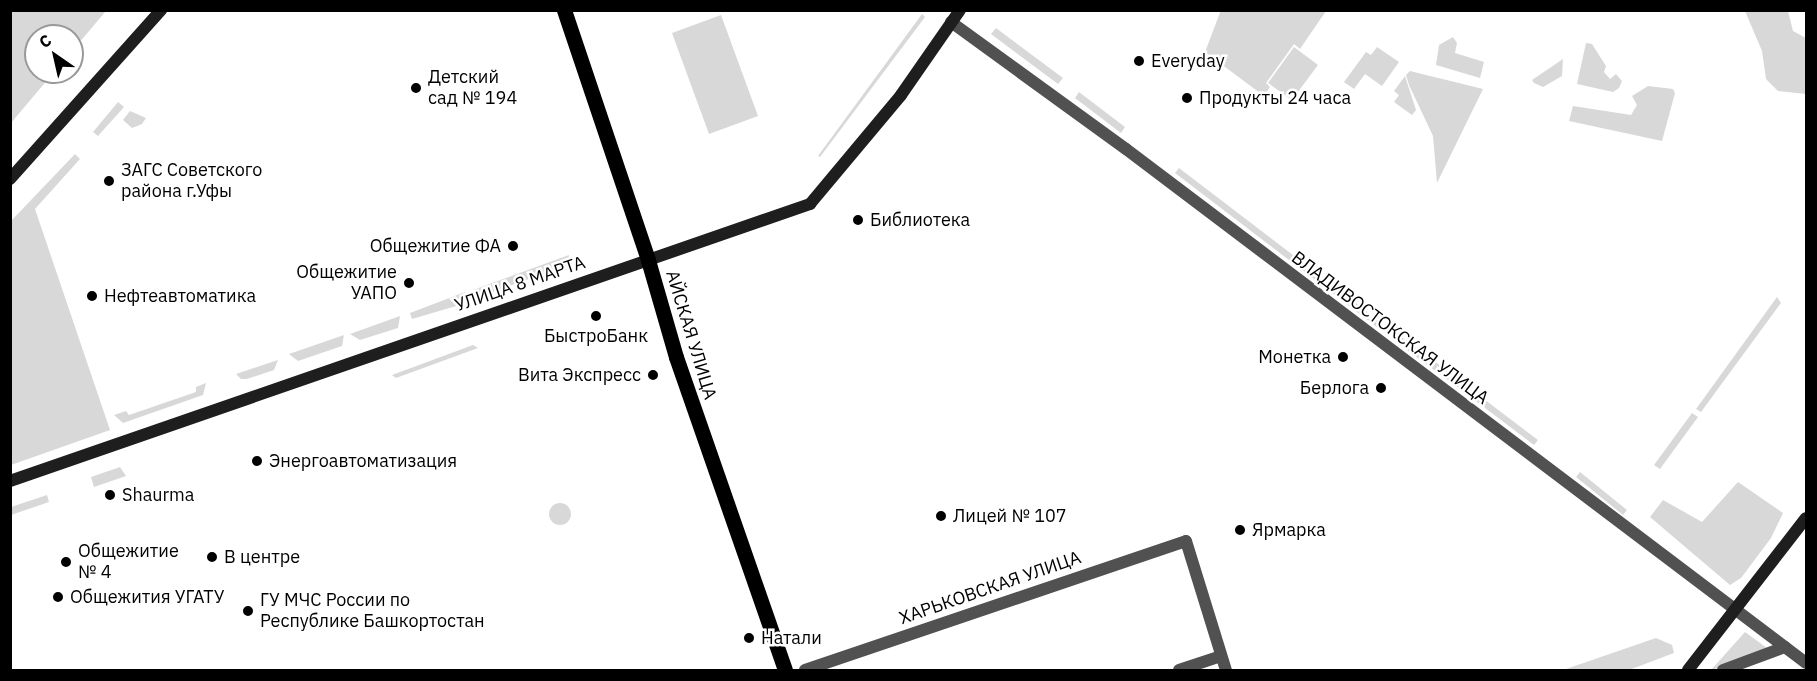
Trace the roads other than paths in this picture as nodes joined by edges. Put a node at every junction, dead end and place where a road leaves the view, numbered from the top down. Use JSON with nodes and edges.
{"nodes":[{"id":1,"x":161,"y":10,"type":"edge"},
{"id":2,"x":564,"y":10,"type":"edge"},
{"id":3,"x":960,"y":10,"type":"edge"},
{"id":4,"x":951,"y":22,"type":"junction"},
{"id":5,"x":10,"y":179,"type":"edge"},
{"id":6,"x":648,"y":260,"type":"junction"},
{"id":7,"x":10,"y":481,"type":"edge"},
{"id":8,"x":1806,"y":518,"type":"edge"},
{"id":9,"x":1739,"y":609,"type":"junction"},
{"id":10,"x":1785,"y":646,"type":"junction"},
{"id":11,"x":1221,"y":656,"type":"junction"},
{"id":12,"x":1806,"y":663,"type":"edge"},
{"id":13,"x":785,"y":670,"type":"edge"},
{"id":14,"x":805,"y":670,"type":"edge"},
{"id":15,"x":1179,"y":670,"type":"edge"},
{"id":16,"x":1226,"y":670,"type":"edge"},
{"id":17,"x":1688,"y":670,"type":"edge"},
{"id":18,"x":1723,"y":670,"type":"edge"}],
"edges":[{"from":1,"to":5,"type":"main road"},
{"from":2,"to":6,"type":"main road","name":"АЙСКАЯ УЛИЦА"},
{"from":3,"to":4,"type":"main road","name":"УЛИЦА 8 МАРТА"},
{"from":4,"to":6,"type":"main road","name":"УЛИЦА 8 МАРТА"},
{"from":4,"to":9,"type":"street","name":"ВЛАДИВОСТОКСКАЯ УЛИЦА"},
{"from":6,"to":7,"type":"main road","name":"УЛИЦА 8 МАРТА"},
{"from":6,"to":13,"type":"main road","name":"АЙСКАЯ УЛИЦА"},
{"from":8,"to":9,"type":"main road"},
{"from":9,"to":10,"type":"street","name":"ВЛАДИВОСТОКСКАЯ УЛИЦА"},
{"from":9,"to":17,"type":"main road"},
{"from":10,"to":12,"type":"street","name":"ВЛАДИВОСТОКСКАЯ УЛИЦА"},
{"from":10,"to":18,"type":"street"},
{"from":11,"to":14,"type":"street","name":"ХАРЬКОВСКАЯ УЛИЦА"},
{"from":11,"to":15,"type":"street"},
{"from":11,"to":16,"type":"street"}]}
